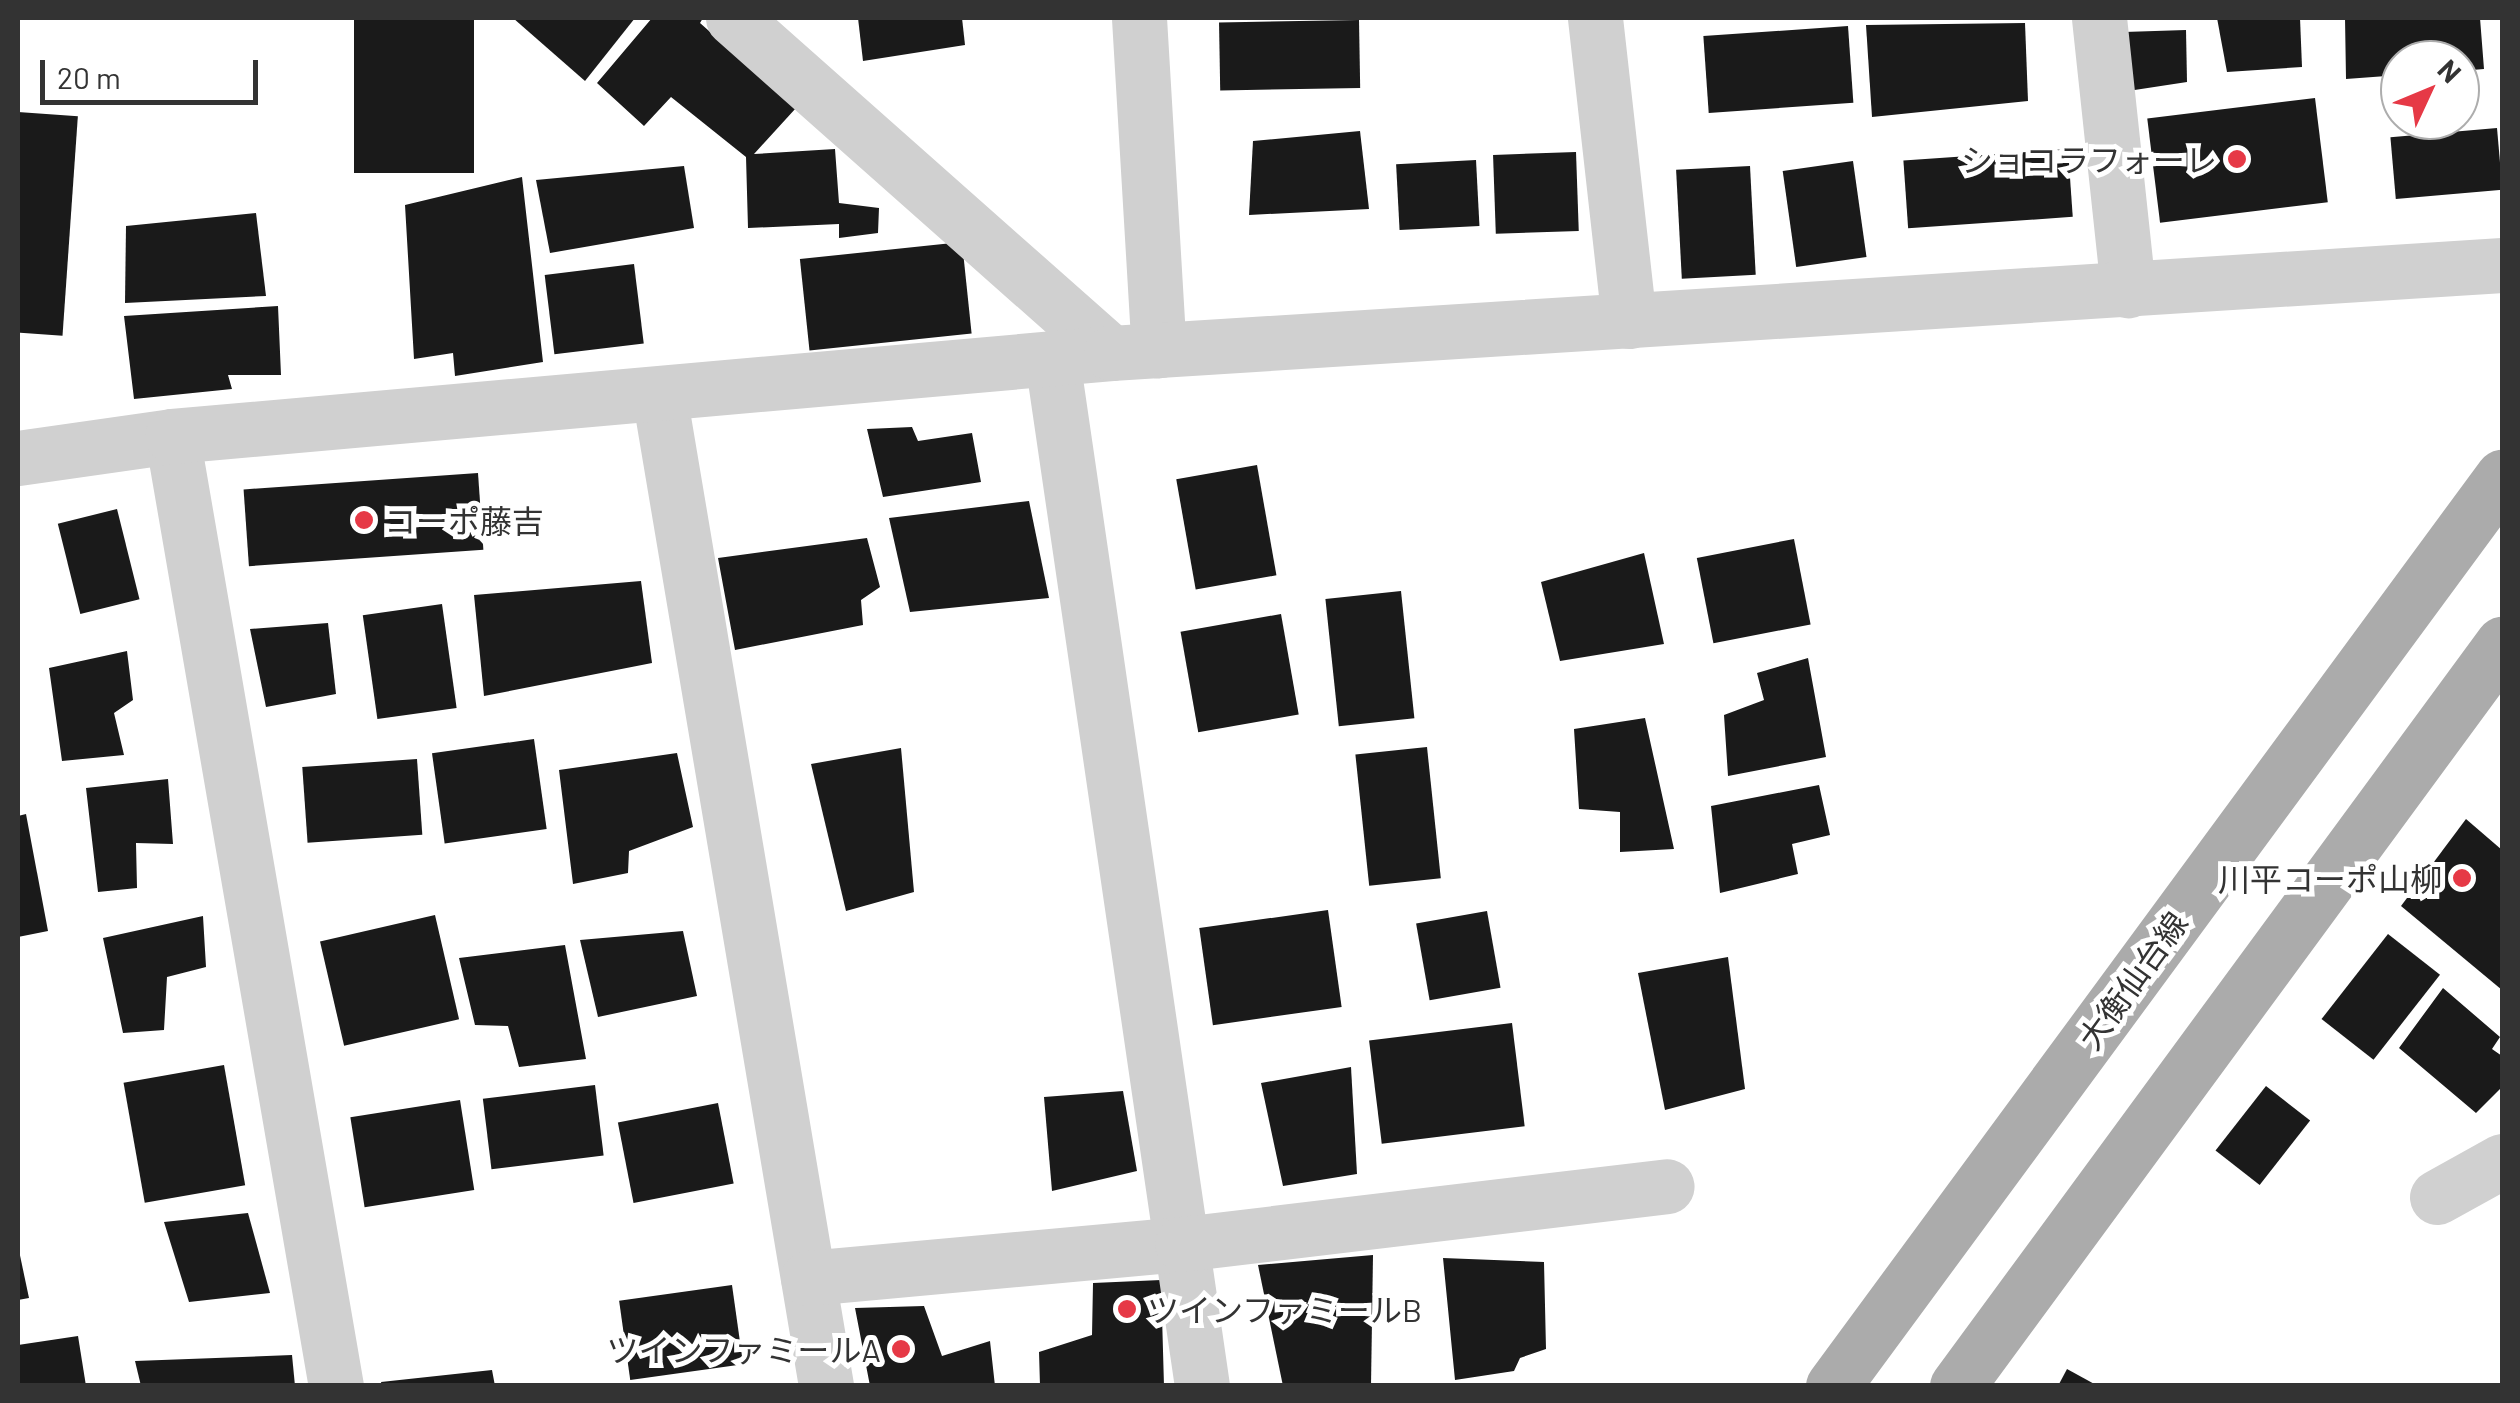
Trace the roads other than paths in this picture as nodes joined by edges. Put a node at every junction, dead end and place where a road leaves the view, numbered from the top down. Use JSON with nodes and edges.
{"nodes":[{"id":1,"x":733,"y":18,"type":"edge"},
{"id":2,"x":1139,"y":18,"type":"edge"},
{"id":3,"x":1594,"y":18,"type":"edge"},
{"id":4,"x":2100,"y":18,"type":"edge"},
{"id":5,"x":2502,"y":265,"type":"edge"},
{"id":6,"x":2128,"y":290,"type":"junction"},
{"id":7,"x":1630,"y":321,"type":"junction"},
{"id":8,"x":1135,"y":352,"type":"junction"},
{"id":9,"x":1052,"y":359,"type":"junction"},
{"id":10,"x":659,"y":394,"type":"junction"},
{"id":11,"x":172,"y":436,"type":"junction"},
{"id":12,"x":18,"y":458,"type":"edge"},
{"id":13,"x":2502,"y":478,"type":"edge"},
{"id":14,"x":2502,"y":644,"type":"edge"},
{"id":15,"x":2502,"y":1161,"type":"edge"},
{"id":16,"x":1667,"y":1186,"type":"dead end"},
{"id":17,"x":2437,"y":1198,"type":"dead end"},
{"id":18,"x":1182,"y":1244,"type":"junction"},
{"id":19,"x":808,"y":1278,"type":"junction"},
{"id":20,"x":336,"y":1386,"type":"edge"},
{"id":21,"x":826,"y":1386,"type":"edge"},
{"id":22,"x":1202,"y":1386,"type":"edge"},
{"id":23,"x":1833,"y":1386,"type":"edge"},
{"id":24,"x":1957,"y":1386,"type":"edge"}],
"edges":[{"from":1,"to":8,"type":"street"},
{"from":2,"to":8,"type":"street"},
{"from":3,"to":7,"type":"street"},
{"from":4,"to":6,"type":"street"},
{"from":5,"to":6,"type":"street"},
{"from":6,"to":7,"type":"street"},
{"from":7,"to":8,"type":"street"},
{"from":8,"to":9,"type":"street"},
{"from":9,"to":10,"type":"street"},
{"from":9,"to":18,"type":"street"},
{"from":10,"to":11,"type":"street"},
{"from":10,"to":19,"type":"street"},
{"from":11,"to":12,"type":"street"},
{"from":11,"to":20,"type":"street"},
{"from":13,"to":23,"type":"main road","name":"大衡仙台線"},
{"from":14,"to":24,"type":"main road"},
{"from":15,"to":17,"type":"street"},
{"from":16,"to":18,"type":"street"},
{"from":18,"to":19,"type":"street"},
{"from":18,"to":22,"type":"street"},
{"from":19,"to":21,"type":"street"}]}
